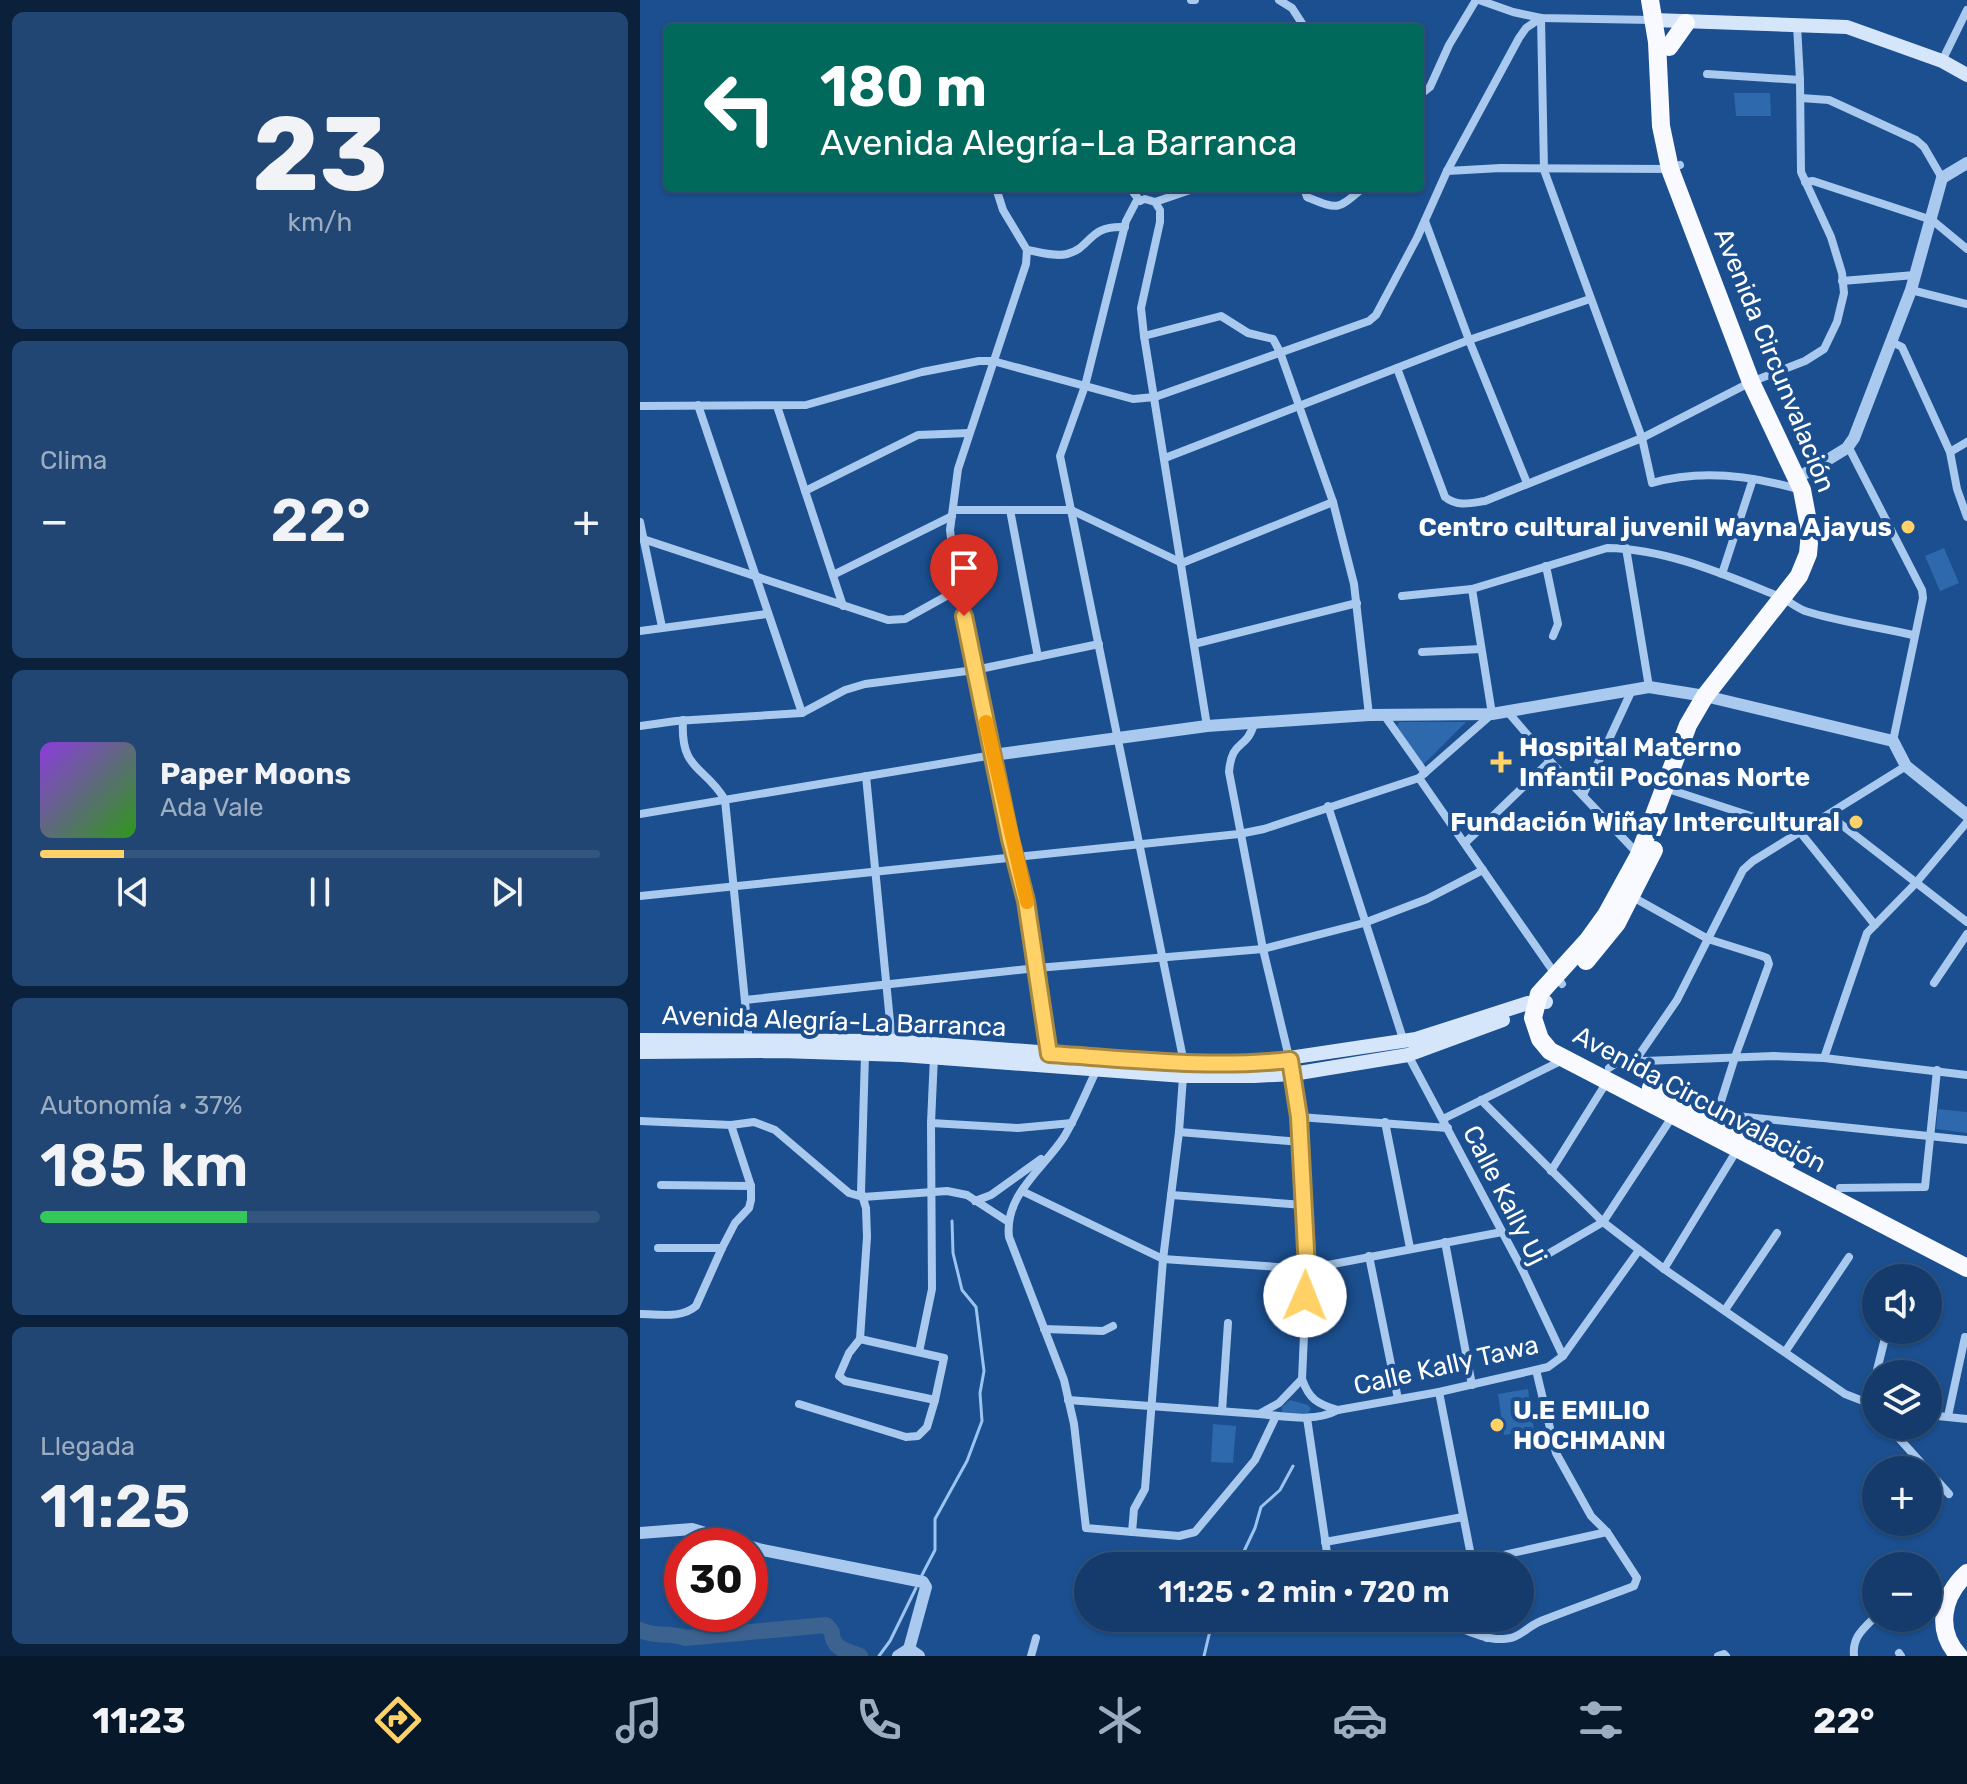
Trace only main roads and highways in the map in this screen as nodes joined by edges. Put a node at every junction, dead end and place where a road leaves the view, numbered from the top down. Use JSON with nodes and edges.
{"nodes":[{"id":1,"x":1650,"y":0,"type":"edge"},
{"id":2,"x":1661,"y":0,"type":"edge"},
{"id":3,"x":1660,"y":20,"type":"junction"},
{"id":4,"x":1686,"y":23,"type":"junction"},
{"id":5,"x":1669,"y":47,"type":"junction"},
{"id":6,"x":1967,"y":75,"type":"edge"},
{"id":7,"x":1675,"y":167,"type":"junction"},
{"id":8,"x":1671,"y":790,"type":"junction"},
{"id":9,"x":1627,"y":893,"type":"junction"},
{"id":10,"x":1540,"y":1006,"type":"junction"},
{"id":11,"x":640,"y":1040,"type":"edge"},
{"id":12,"x":749,"y":1045,"type":"junction"},
{"id":13,"x":892,"y":1048,"type":"junction"},
{"id":14,"x":640,"y":1052,"type":"edge"},
{"id":15,"x":1607,"y":1075,"type":"junction"},
{"id":16,"x":1846,"y":1196,"type":"junction"},
{"id":17,"x":1967,"y":1255,"type":"edge"},
{"id":18,"x":1967,"y":1268,"type":"edge"},
{"id":19,"x":1967,"y":1573,"type":"edge"},
{"id":20,"x":1967,"y":1589,"type":"edge"},
{"id":21,"x":1967,"y":1648,"type":"edge"},
{"id":22,"x":1959,"y":1656,"type":"edge"}],
"edges":[{"from":1,"to":3,"type":"highway","name":"Avenida Circunvalación"},
{"from":2,"to":3,"type":"highway","name":"Avenida Circunvalación"},
{"from":3,"to":4,"type":"main road"},
{"from":3,"to":5,"type":"highway","name":"Avenida Circunvalación"},
{"from":3,"to":7,"type":"highway","name":"Avenida Circunvalación"},
{"from":4,"to":5,"type":"highway"},
{"from":4,"to":6,"type":"main road"},
{"from":5,"to":7,"type":"highway","name":"Avenida Circunvalación"},
{"from":7,"to":8,"type":"highway","name":"Avenida Circunvalación"},
{"from":8,"to":9,"type":"highway","name":"Avenida Circunvalación"},
{"from":8,"to":9,"type":"highway","name":"Avenida Circunvalación"},
{"from":9,"to":10,"type":"highway","name":"Avenida Circunvalación"},
{"from":10,"to":13,"type":"main road","name":"Avenida Alegría-La Barranca"},
{"from":10,"to":15,"type":"highway","name":"Avenida Circunvalación"},
{"from":11,"to":12,"type":"main road","name":"Avenida Alegría-La Barranca"},
{"from":12,"to":13,"type":"main road","name":"Avenida Alegría-La Barranca"},
{"from":12,"to":13,"type":"main road","name":"Avenida Alegría-La Barranca"},
{"from":12,"to":14,"type":"main road","name":"Avenida Alegría-La Barranca"},
{"from":15,"to":16,"type":"highway","name":"Avenida Circunvalación"},
{"from":15,"to":16,"type":"highway","name":"Avenida Circunvalación"},
{"from":16,"to":17,"type":"highway","name":"Avenida Circunvalación"},
{"from":16,"to":18,"type":"highway","name":"Avenida Circunvalación"},
{"from":19,"to":22,"type":"highway"},
{"from":20,"to":21,"type":"highway"}]}
